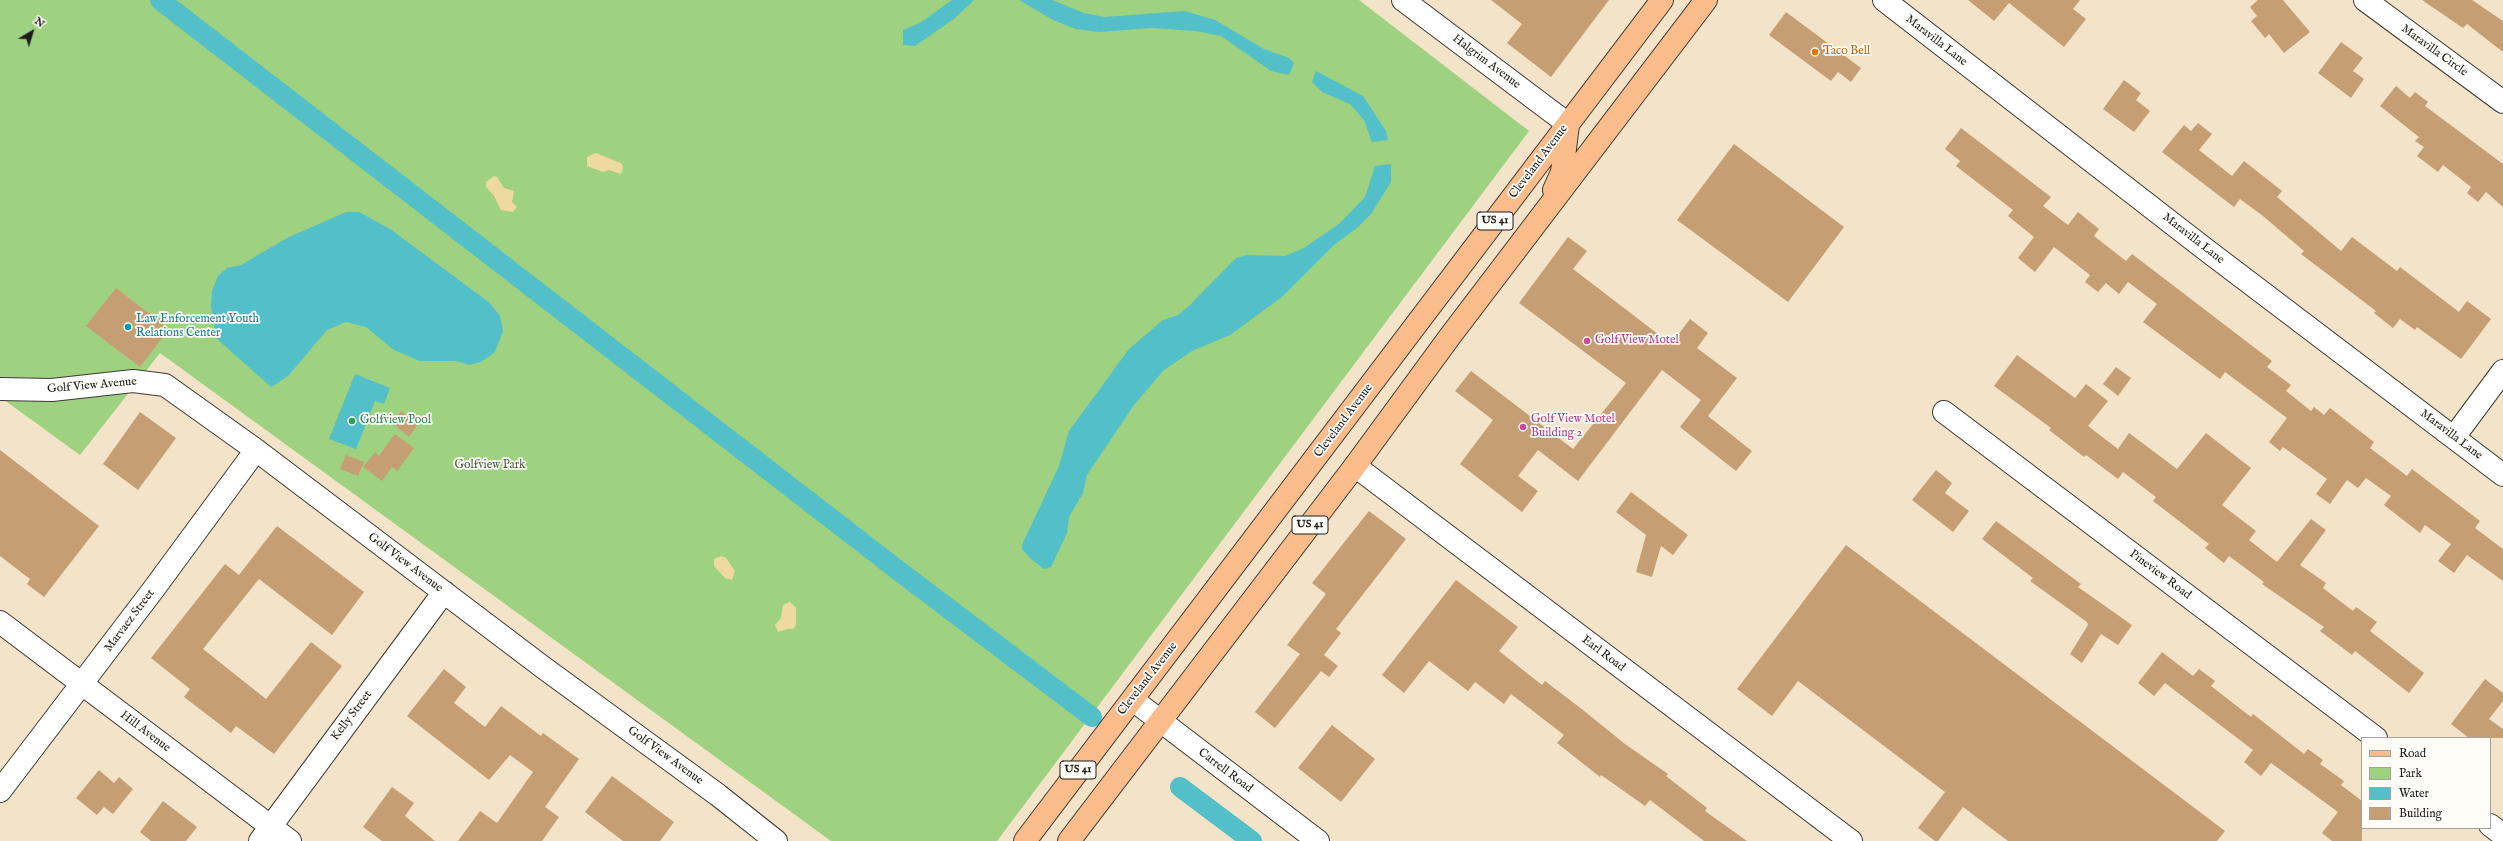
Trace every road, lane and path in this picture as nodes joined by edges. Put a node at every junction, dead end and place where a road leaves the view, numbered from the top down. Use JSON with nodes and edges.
{"nodes":[{"id":1,"x":1403,"y":0,"type":"edge"},
{"id":2,"x":1662,"y":0,"type":"edge"},
{"id":3,"x":1706,"y":0,"type":"edge"},
{"id":4,"x":1884,"y":0,"type":"edge"},
{"id":5,"x":2365,"y":0,"type":"edge"},
{"id":6,"x":2503,"y":102,"type":"edge"},
{"id":7,"x":1568,"y":124,"type":"junction"},
{"id":8,"x":1545,"y":212,"type":"junction"},
{"id":9,"x":2503,"y":370,"type":"edge"},
{"id":10,"x":0,"y":389,"type":"edge"},
{"id":11,"x":1944,"y":412,"type":"dead end"},
{"id":12,"x":2454,"y":437,"type":"junction"},
{"id":13,"x":256,"y":450,"type":"junction"},
{"id":14,"x":1355,"y":466,"type":"junction"},
{"id":15,"x":2503,"y":475,"type":"edge"},
{"id":16,"x":444,"y":592,"type":"junction"},
{"id":17,"x":0,"y":622,"type":"edge"},
{"id":18,"x":82,"y":685,"type":"junction"},
{"id":19,"x":1133,"y":700,"type":"junction"},
{"id":20,"x":1160,"y":722,"type":"junction"},
{"id":21,"x":2375,"y":737,"type":"edge"},
{"id":22,"x":0,"y":790,"type":"edge"},
{"id":23,"x":2491,"y":826,"type":"edge"},
{"id":24,"x":266,"y":834,"type":"edge"},
{"id":25,"x":2503,"y":835,"type":"edge"},
{"id":26,"x":290,"y":841,"type":"edge"},
{"id":27,"x":776,"y":841,"type":"edge"},
{"id":28,"x":1025,"y":841,"type":"edge"},
{"id":29,"x":1069,"y":841,"type":"edge"},
{"id":30,"x":1318,"y":841,"type":"edge"},
{"id":31,"x":1851,"y":841,"type":"edge"}],
"edges":[{"from":1,"to":7,"type":"street","name":"Halgrim Avenue"},
{"from":2,"to":7,"type":"main road","name":"Cleveland Avenue","number":"US 41"},
{"from":3,"to":8,"type":"main road","number":"US 41"},
{"from":4,"to":12,"type":"street","name":"Maravilla Lane"},
{"from":5,"to":6,"type":"street","name":"Maravilla Circle"},
{"from":7,"to":8,"type":"main road"},
{"from":7,"to":19,"type":"main road","name":"Cleveland Avenue","number":"US 41"},
{"from":8,"to":14,"type":"main road","number":"US 41"},
{"from":9,"to":12,"type":"street"},
{"from":10,"to":13,"type":"street","name":"Golf View Avenue"},
{"from":11,"to":21,"type":"street","name":"Pineview Road"},
{"from":12,"to":15,"type":"street","name":"Maravilla Lane"},
{"from":13,"to":16,"type":"street","name":"Golf View Avenue"},
{"from":13,"to":18,"type":"street","name":"Marvaez Street"},
{"from":14,"to":20,"type":"main road","number":"US 41"},
{"from":14,"to":31,"type":"street","name":"Earl Road"},
{"from":16,"to":24,"type":"street","name":"Kelly Street"},
{"from":16,"to":27,"type":"street","name":"Golf View Avenue"},
{"from":17,"to":18,"type":"street","name":"Hill Avenue"},
{"from":18,"to":22,"type":"street","name":"Marvaez Street"},
{"from":18,"to":24,"type":"street","name":"Hill Avenue"},
{"from":19,"to":20,"type":"street","name":"Carrell Road"},
{"from":19,"to":28,"type":"main road","name":"Cleveland Avenue","number":"US 41"},
{"from":20,"to":29,"type":"main road","number":"US 41"},
{"from":20,"to":30,"type":"street","name":"Carrell Road"},
{"from":23,"to":25,"type":"street"},
{"from":24,"to":26,"type":"street","name":"Hill Avenue"}]}
